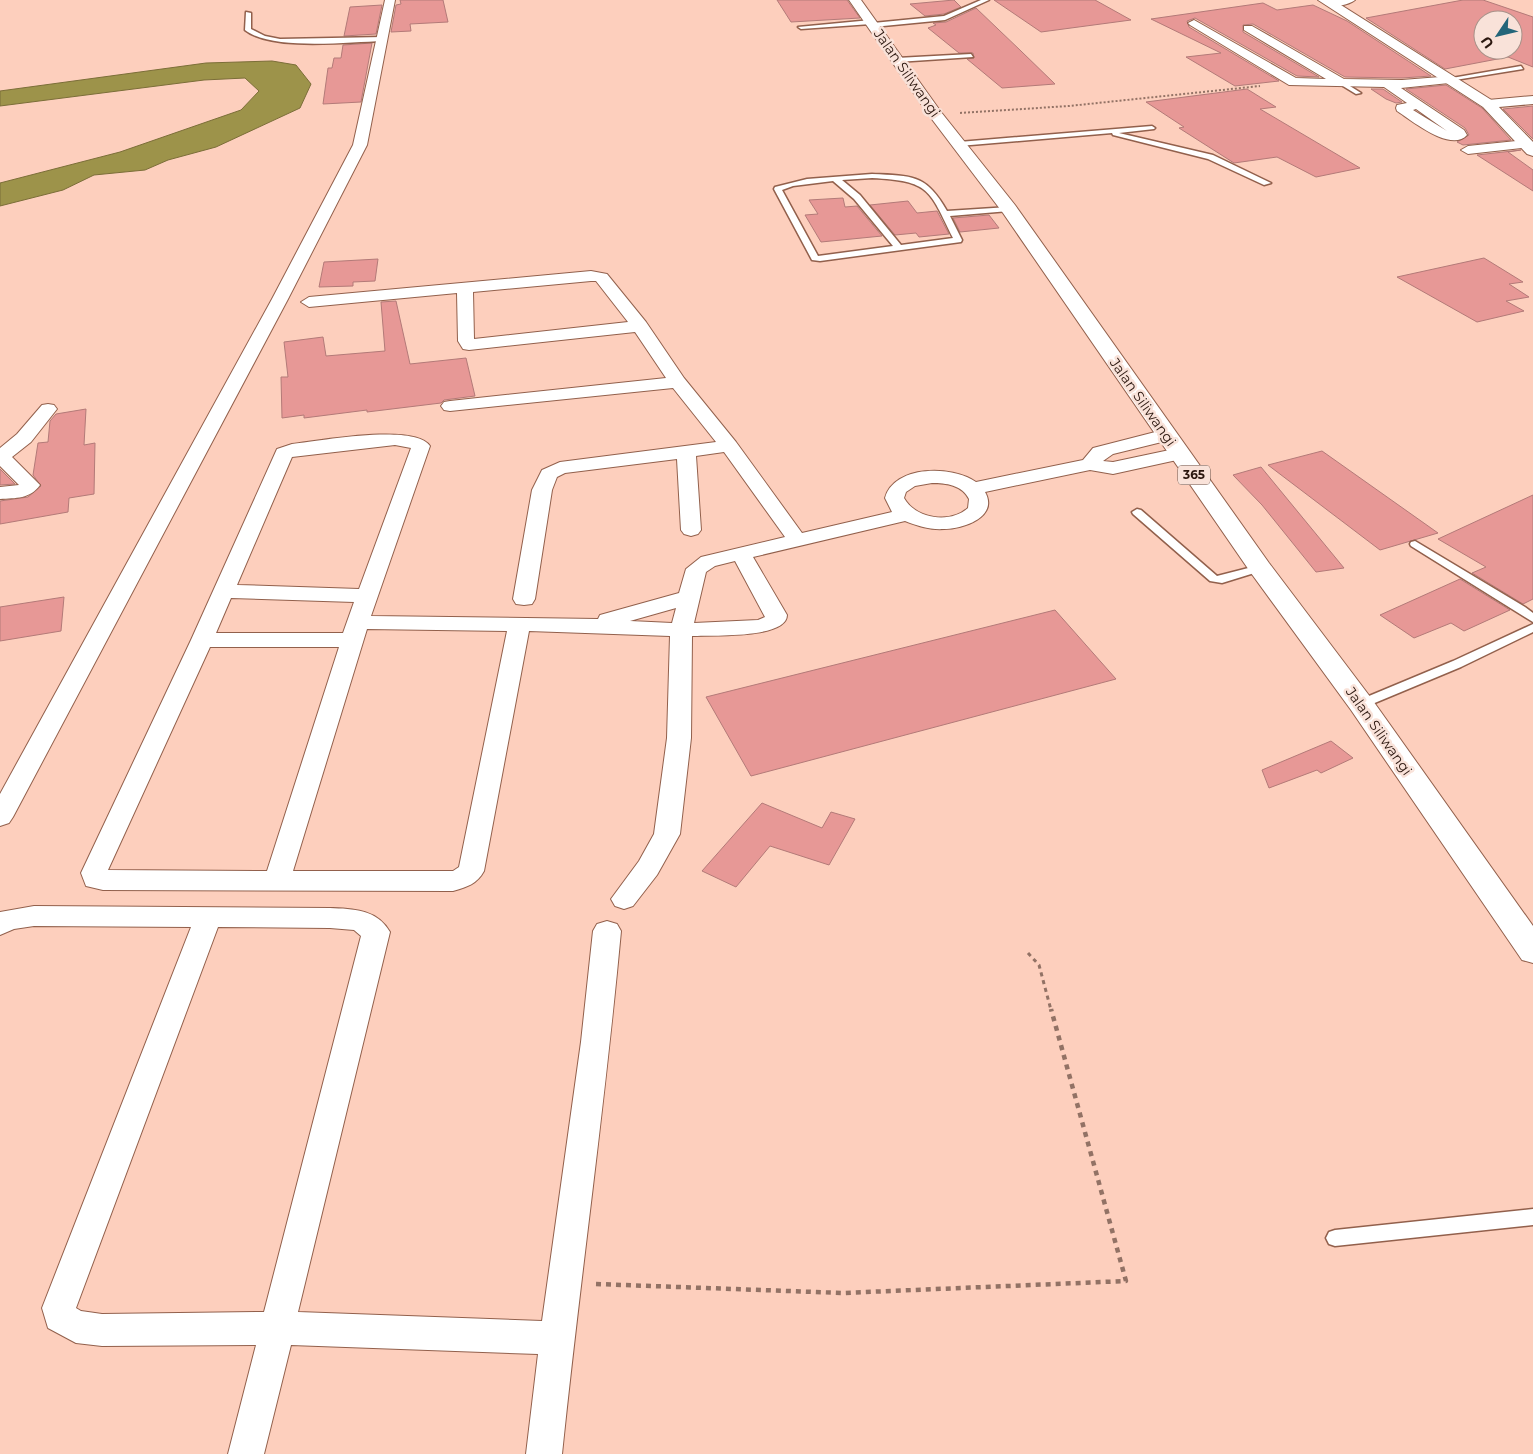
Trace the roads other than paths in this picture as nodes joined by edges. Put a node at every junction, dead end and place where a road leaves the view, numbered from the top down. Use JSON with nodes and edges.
{"nodes":[{"id":1,"x":390,"y":0,"type":"edge"},
{"id":2,"x":855,"y":0,"type":"edge"},
{"id":3,"x":986,"y":0,"type":"edge"},
{"id":4,"x":1350,"y":0,"type":"edge"},
{"id":5,"x":1327,"y":1,"type":"edge"},
{"id":6,"x":248,"y":12,"type":"dead end"},
{"id":7,"x":872,"y":23,"type":"junction"},
{"id":8,"x":1194,"y":23,"type":"dead end"},
{"id":9,"x":801,"y":27,"type":"dead end"},
{"id":10,"x":1248,"y":28,"type":"dead end"},
{"id":11,"x":383,"y":38,"type":"junction"},
{"id":12,"x":971,"y":56,"type":"dead end"},
{"id":13,"x":897,"y":60,"type":"junction"},
{"id":14,"x":1521,"y":68,"type":"dead end"},
{"id":15,"x":1449,"y":80,"type":"junction"},
{"id":16,"x":1340,"y":82,"type":"junction"},
{"id":17,"x":1386,"y":83,"type":"junction"},
{"id":18,"x":1358,"y":93,"type":"dead end"},
{"id":19,"x":1533,"y":100,"type":"edge"},
{"id":20,"x":1488,"y":104,"type":"junction"},
{"id":21,"x":1418,"y":105,"type":"dead end"},
{"id":22,"x":1152,"y":128,"type":"dead end"},
{"id":23,"x":1106,"y":132,"type":"junction"},
{"id":24,"x":959,"y":144,"type":"junction"},
{"id":25,"x":1529,"y":147,"type":"edge"},
{"id":26,"x":1468,"y":150,"type":"dead end"},
{"id":27,"x":836,"y":179,"type":"junction"},
{"id":28,"x":1266,"y":183,"type":"dead end"},
{"id":29,"x":1009,"y":209,"type":"junction"},
{"id":30,"x":946,"y":214,"type":"junction"},
{"id":31,"x":899,"y":248,"type":"junction"},
{"id":32,"x":465,"y":288,"type":"junction"},
{"id":33,"x":309,"y":302,"type":"dead end"},
{"id":34,"x":640,"y":326,"type":"junction"},
{"id":35,"x":678,"y":382,"type":"junction"},
{"id":36,"x":450,"y":406,"type":"dead end"},
{"id":37,"x":48,"y":409,"type":"dead end"},
{"id":38,"x":1167,"y":435,"type":"junction"},
{"id":39,"x":729,"y":446,"type":"junction"},
{"id":40,"x":686,"y":452,"type":"junction"},
{"id":41,"x":1180,"y":454,"type":"junction"},
{"id":42,"x":0,"y":457,"type":"edge"},
{"id":43,"x":1090,"y":464,"type":"junction"},
{"id":44,"x":973,"y":489,"type":"junction"},
{"id":45,"x":0,"y":493,"type":"edge"},
{"id":46,"x":1137,"y":512,"type":"dead end"},
{"id":47,"x":906,"y":515,"type":"junction"},
{"id":48,"x":691,"y":530,"type":"dead end"},
{"id":49,"x":797,"y":540,"type":"junction"},
{"id":50,"x":1415,"y":544,"type":"dead end"},
{"id":51,"x":741,"y":553,"type":"junction"},
{"id":52,"x":1260,"y":568,"type":"junction"},
{"id":53,"x":223,"y":591,"type":"junction"},
{"id":54,"x":367,"y":596,"type":"junction"},
{"id":55,"x":689,"y":597,"type":"junction"},
{"id":56,"x":524,"y":599,"type":"dead end"},
{"id":57,"x":1533,"y":619,"type":"edge"},
{"id":58,"x":519,"y":624,"type":"junction"},
{"id":59,"x":590,"y":625,"type":"junction"},
{"id":60,"x":1533,"y":628,"type":"edge"},
{"id":61,"x":680,"y":630,"type":"junction"},
{"id":62,"x":355,"y":631,"type":"junction"},
{"id":63,"x":202,"y":640,"type":"junction"},
{"id":64,"x":1361,"y":704,"type":"junction"},
{"id":65,"x":0,"y":817,"type":"edge"},
{"id":66,"x":277,"y":881,"type":"junction"},
{"id":67,"x":624,"y":899,"type":"dead end"},
{"id":68,"x":208,"y":918,"type":"junction"},
{"id":69,"x":0,"y":925,"type":"edge"},
{"id":70,"x":607,"y":931,"type":"dead end"},
{"id":71,"x":1533,"y":951,"type":"edge"},
{"id":72,"x":1533,"y":1217,"type":"edge"},
{"id":73,"x":1335,"y":1238,"type":"dead end"},
{"id":74,"x":276,"y":1328,"type":"junction"},
{"id":75,"x":556,"y":1338,"type":"junction"},
{"id":76,"x":246,"y":1454,"type":"edge"},
{"id":77,"x":544,"y":1454,"type":"edge"}],
"edges":[{"from":1,"to":11,"type":"street"},
{"from":2,"to":7,"type":"main road","name":"Jalan Siliwangi","number":"365"},
{"from":3,"to":7,"type":"lane"},
{"from":4,"to":5,"type":"street"},
{"from":5,"to":15,"type":"main road"},
{"from":6,"to":11,"type":"lane"},
{"from":7,"to":9,"type":"lane"},
{"from":7,"to":13,"type":"main road","name":"Jalan Siliwangi","number":"365"},
{"from":8,"to":16,"type":"street"},
{"from":10,"to":16,"type":"street"},
{"from":11,"to":65,"type":"street"},
{"from":12,"to":13,"type":"lane"},
{"from":13,"to":24,"type":"main road","name":"Jalan Siliwangi","number":"365"},
{"from":14,"to":15,"type":"lane"},
{"from":15,"to":17,"type":"street"},
{"from":15,"to":20,"type":"main road"},
{"from":16,"to":17,"type":"street"},
{"from":16,"to":18,"type":"lane"},
{"from":17,"to":21,"type":"street"},
{"from":19,"to":20,"type":"street"},
{"from":20,"to":25,"type":"main road"},
{"from":22,"to":23,"type":"lane"},
{"from":23,"to":24,"type":"lane"},
{"from":23,"to":28,"type":"lane"},
{"from":24,"to":29,"type":"main road","name":"Jalan Siliwangi","number":"365"},
{"from":25,"to":26,"type":"street"},
{"from":27,"to":30,"type":"lane"},
{"from":27,"to":31,"type":"lane"},
{"from":27,"to":31,"type":"lane"},
{"from":29,"to":30,"type":"lane"},
{"from":29,"to":38,"type":"main road","name":"Jalan Siliwangi","number":"365"},
{"from":30,"to":31,"type":"lane"},
{"from":32,"to":33,"type":"street"},
{"from":32,"to":34,"type":"street"},
{"from":32,"to":34,"type":"street"},
{"from":34,"to":35,"type":"street"},
{"from":35,"to":36,"type":"street"},
{"from":35,"to":39,"type":"street"},
{"from":37,"to":42,"type":"street"},
{"from":38,"to":41,"type":"main road","name":"Jalan Siliwangi","number":"365"},
{"from":38,"to":43,"type":"street"},
{"from":39,"to":40,"type":"street"},
{"from":39,"to":49,"type":"street"},
{"from":40,"to":48,"type":"street"},
{"from":40,"to":56,"type":"street"},
{"from":41,"to":43,"type":"street"},
{"from":41,"to":52,"type":"main road","name":"Jalan Siliwangi","number":"365"},
{"from":42,"to":45,"type":"street"},
{"from":43,"to":44,"type":"street"},
{"from":44,"to":47,"type":"street"},
{"from":44,"to":47,"type":"street"},
{"from":46,"to":52,"type":"lane"},
{"from":47,"to":49,"type":"street"},
{"from":49,"to":51,"type":"street"},
{"from":50,"to":57,"type":"lane"},
{"from":51,"to":55,"type":"street"},
{"from":51,"to":61,"type":"street"},
{"from":52,"to":64,"type":"main road","name":"Jalan Siliwangi","number":"365"},
{"from":53,"to":54,"type":"street"},
{"from":53,"to":54,"type":"street"},
{"from":53,"to":63,"type":"street"},
{"from":54,"to":62,"type":"street"},
{"from":55,"to":59,"type":"street"},
{"from":55,"to":61,"type":"street"},
{"from":58,"to":59,"type":"street"},
{"from":58,"to":62,"type":"street"},
{"from":58,"to":66,"type":"street"},
{"from":59,"to":61,"type":"street"},
{"from":60,"to":64,"type":"lane"},
{"from":61,"to":67,"type":"street"},
{"from":62,"to":63,"type":"street"},
{"from":62,"to":66,"type":"street"},
{"from":63,"to":66,"type":"street"},
{"from":64,"to":71,"type":"main road","name":"Jalan Siliwangi","number":"365"},
{"from":68,"to":69,"type":"street"},
{"from":68,"to":74,"type":"street"},
{"from":68,"to":74,"type":"street"},
{"from":70,"to":75,"type":"street"},
{"from":72,"to":73,"type":"lane"},
{"from":74,"to":75,"type":"street"},
{"from":74,"to":76,"type":"street"},
{"from":75,"to":77,"type":"street"}]}
